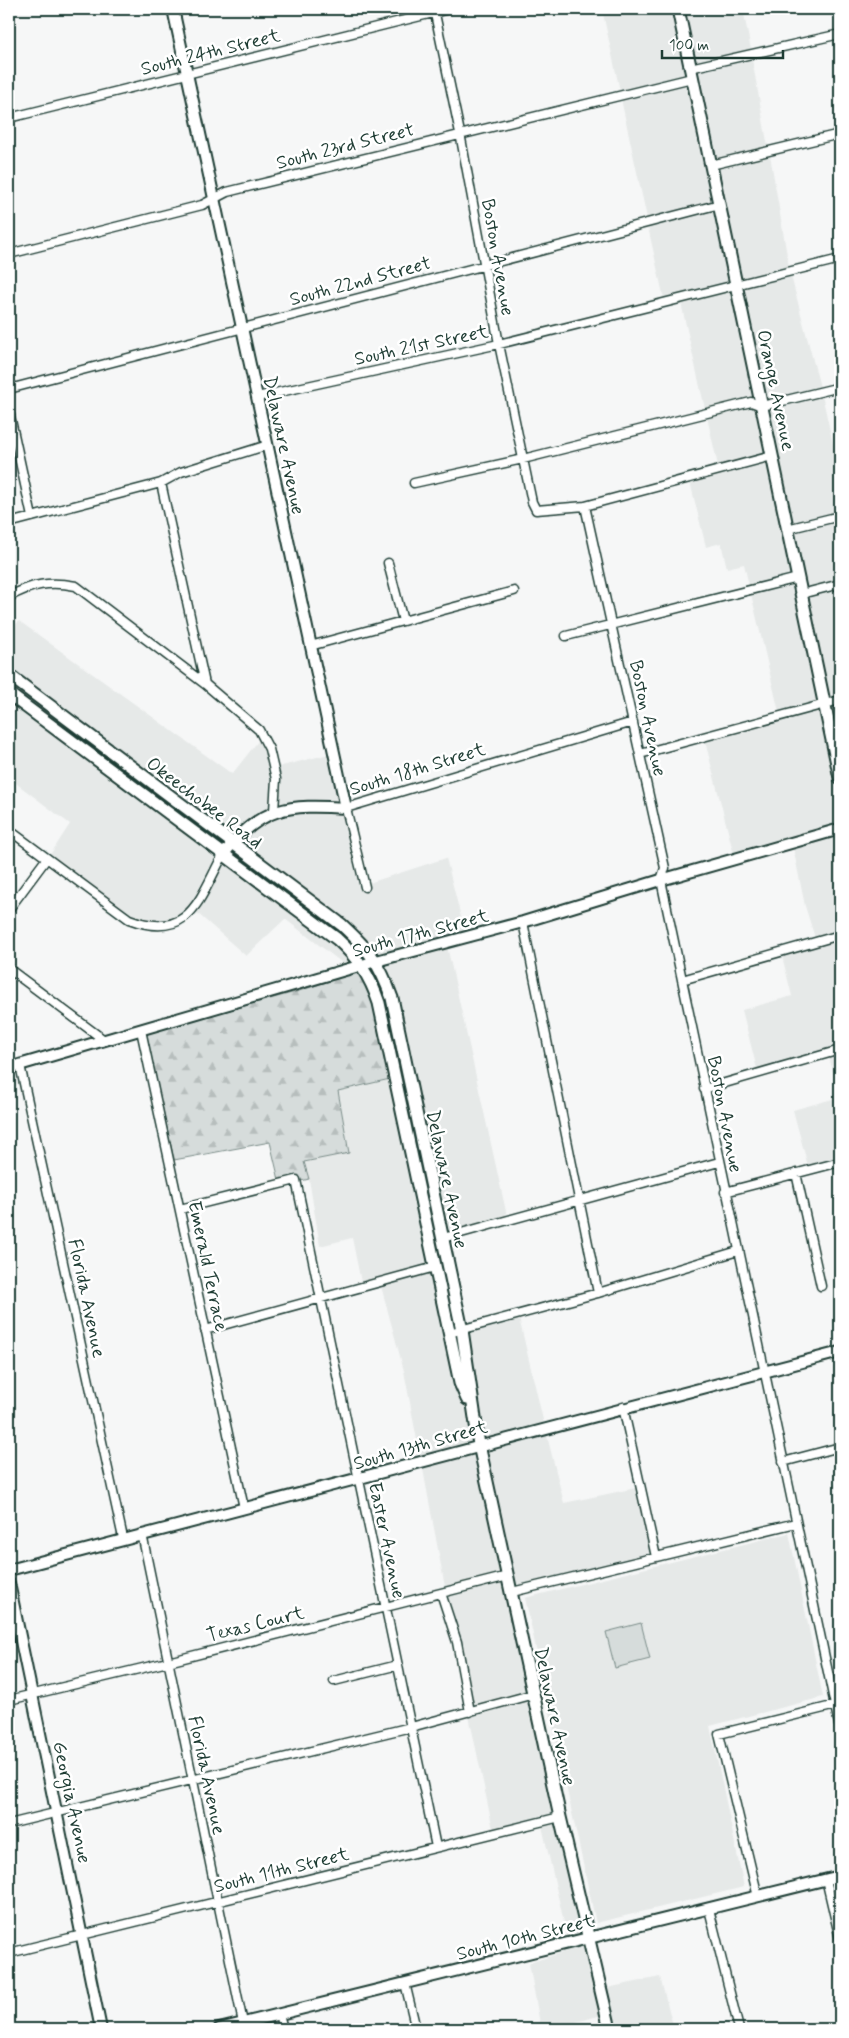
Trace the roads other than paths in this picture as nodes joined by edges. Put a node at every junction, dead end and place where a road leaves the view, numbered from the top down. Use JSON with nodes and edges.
{"nodes":[{"id":1,"x":173,"y":9,"type":"edge"},
{"id":2,"x":449,"y":9,"type":"edge"},
{"id":3,"x":678,"y":9,"type":"edge"},
{"id":4,"x":434,"y":11,"type":"edge"},
{"id":5,"x":840,"y":34,"type":"edge"},
{"id":6,"x":188,"y":73,"type":"junction"},
{"id":7,"x":691,"y":73,"type":"junction"},
{"id":8,"x":9,"y":118,"type":"edge"},
{"id":9,"x":460,"y":133,"type":"junction"},
{"id":10,"x":840,"y":134,"type":"edge"},
{"id":11,"x":711,"y":165,"type":"junction"},
{"id":12,"x":215,"y":200,"type":"junction"},
{"id":13,"x":720,"y":204,"type":"junction"},
{"id":14,"x":9,"y":254,"type":"edge"},
{"id":15,"x":840,"y":259,"type":"edge"},
{"id":16,"x":484,"y":264,"type":"junction"},
{"id":17,"x":737,"y":285,"type":"junction"},
{"id":18,"x":242,"y":327,"type":"junction"},
{"id":19,"x":499,"y":344,"type":"junction"},
{"id":20,"x":840,"y":386,"type":"edge"},
{"id":21,"x":9,"y":389,"type":"edge"},
{"id":22,"x":257,"y":397,"type":"junction"},
{"id":23,"x":762,"y":406,"type":"junction"},
{"id":24,"x":9,"y":411,"type":"edge"},
{"id":25,"x":268,"y":445,"type":"junction"},
{"id":26,"x":772,"y":456,"type":"junction"},
{"id":27,"x":523,"y":459,"type":"junction"},
{"id":28,"x":161,"y":483,"type":"junction"},
{"id":29,"x":414,"y":483,"type":"dead end"},
{"id":30,"x":585,"y":506,"type":"junction"},
{"id":31,"x":840,"y":516,"type":"edge"},
{"id":32,"x":32,"y":517,"type":"junction"},
{"id":33,"x":9,"y":523,"type":"edge"},
{"id":34,"x":788,"y":529,"type":"junction"},
{"id":35,"x":388,"y":563,"type":"dead end"},
{"id":36,"x":798,"y":578,"type":"junction"},
{"id":37,"x":840,"y":584,"type":"edge"},
{"id":38,"x":514,"y":591,"type":"dead end"},
{"id":39,"x":801,"y":594,"type":"junction"},
{"id":40,"x":9,"y":598,"type":"edge"},
{"id":41,"x":403,"y":622,"type":"junction"},
{"id":42,"x":612,"y":624,"type":"junction"},
{"id":43,"x":566,"y":636,"type":"dead end"},
{"id":44,"x":310,"y":646,"type":"junction"},
{"id":45,"x":9,"y":676,"type":"edge"},
{"id":46,"x":205,"y":684,"type":"junction"},
{"id":47,"x":9,"y":694,"type":"edge"},
{"id":48,"x":840,"y":700,"type":"edge"},
{"id":49,"x":825,"y":705,"type":"junction"},
{"id":50,"x":633,"y":722,"type":"junction"},
{"id":51,"x":640,"y":754,"type":"junction"},
{"id":52,"x":840,"y":778,"type":"edge"},
{"id":53,"x":346,"y":808,"type":"junction"},
{"id":54,"x":274,"y":811,"type":"junction"},
{"id":55,"x":9,"y":830,"type":"edge"},
{"id":56,"x":840,"y":830,"type":"edge"},
{"id":57,"x":231,"y":844,"type":"junction"},
{"id":58,"x":223,"y":855,"type":"junction"},
{"id":59,"x":47,"y":858,"type":"junction"},
{"id":60,"x":660,"y":880,"type":"junction"},
{"id":61,"x":365,"y":887,"type":"dead end"},
{"id":62,"x":9,"y":909,"type":"edge"},
{"id":63,"x":523,"y":922,"type":"junction"},
{"id":64,"x":840,"y":935,"type":"edge"},
{"id":65,"x":376,"y":961,"type":"junction"},
{"id":66,"x":362,"y":965,"type":"junction"},
{"id":67,"x":9,"y":969,"type":"edge"},
{"id":68,"x":682,"y":980,"type":"junction"},
{"id":69,"x":140,"y":1030,"type":"junction"},
{"id":70,"x":104,"y":1040,"type":"junction"},
{"id":71,"x":840,"y":1050,"type":"edge"},
{"id":72,"x":20,"y":1065,"type":"junction"},
{"id":73,"x":9,"y":1068,"type":"edge"},
{"id":74,"x":704,"y":1089,"type":"junction"},
{"id":75,"x":719,"y":1162,"type":"junction"},
{"id":76,"x":840,"y":1162,"type":"edge"},
{"id":77,"x":796,"y":1174,"type":"junction"},
{"id":78,"x":725,"y":1192,"type":"junction"},
{"id":79,"x":579,"y":1200,"type":"junction"},
{"id":80,"x":180,"y":1209,"type":"junction"},
{"id":81,"x":443,"y":1238,"type":"junction"},
{"id":82,"x":738,"y":1251,"type":"junction"},
{"id":83,"x":435,"y":1267,"type":"junction"},
{"id":84,"x":821,"y":1286,"type":"dead end"},
{"id":85,"x":598,"y":1293,"type":"junction"},
{"id":86,"x":322,"y":1297,"type":"junction"},
{"id":87,"x":205,"y":1330,"type":"junction"},
{"id":88,"x":462,"y":1330,"type":"junction"},
{"id":89,"x":449,"y":1333,"type":"junction"},
{"id":90,"x":840,"y":1352,"type":"edge"},
{"id":91,"x":763,"y":1371,"type":"junction"},
{"id":92,"x":623,"y":1407,"type":"junction"},
{"id":93,"x":472,"y":1409,"type":"junction"},
{"id":94,"x":480,"y":1445,"type":"junction"},
{"id":95,"x":840,"y":1447,"type":"edge"},
{"id":96,"x":783,"y":1462,"type":"junction"},
{"id":97,"x":358,"y":1480,"type":"junction"},
{"id":98,"x":244,"y":1508,"type":"junction"},
{"id":99,"x":796,"y":1523,"type":"junction"},
{"id":100,"x":142,"y":1534,"type":"junction"},
{"id":101,"x":123,"y":1538,"type":"junction"},
{"id":102,"x":656,"y":1557,"type":"junction"},
{"id":103,"x":9,"y":1570,"type":"edge"},
{"id":104,"x":508,"y":1576,"type":"junction"},
{"id":105,"x":9,"y":1583,"type":"edge"},
{"id":106,"x":441,"y":1592,"type":"junction"},
{"id":107,"x":512,"y":1592,"type":"junction"},
{"id":108,"x":386,"y":1606,"type":"junction"},
{"id":109,"x":168,"y":1662,"type":"junction"},
{"id":110,"x":398,"y":1665,"type":"junction"},
{"id":111,"x":334,"y":1681,"type":"dead end"},
{"id":112,"x":32,"y":1694,"type":"junction"},
{"id":113,"x":534,"y":1694,"type":"junction"},
{"id":114,"x":9,"y":1700,"type":"edge"},
{"id":115,"x":838,"y":1704,"type":"edge"},
{"id":116,"x":470,"y":1712,"type":"junction"},
{"id":117,"x":411,"y":1727,"type":"junction"},
{"id":118,"x":840,"y":1729,"type":"edge"},
{"id":119,"x":193,"y":1780,"type":"junction"},
{"id":120,"x":56,"y":1811,"type":"junction"},
{"id":121,"x":560,"y":1817,"type":"junction"},
{"id":122,"x":9,"y":1824,"type":"edge"},
{"id":123,"x":436,"y":1847,"type":"junction"},
{"id":124,"x":840,"y":1876,"type":"edge"},
{"id":125,"x":826,"y":1879,"type":"junction"},
{"id":126,"x":758,"y":1897,"type":"junction"},
{"id":127,"x":218,"y":1902,"type":"junction"},
{"id":128,"x":709,"y":1909,"type":"junction"},
{"id":129,"x":83,"y":1934,"type":"junction"},
{"id":130,"x":588,"y":1939,"type":"junction"},
{"id":131,"x":840,"y":1939,"type":"edge"},
{"id":132,"x":9,"y":1953,"type":"edge"},
{"id":133,"x":405,"y":1983,"type":"junction"},
{"id":134,"x":279,"y":2014,"type":"junction"},
{"id":135,"x":243,"y":2023,"type":"junction"},
{"id":136,"x":102,"y":2029,"type":"edge"},
{"id":137,"x":218,"y":2029,"type":"edge"},
{"id":138,"x":283,"y":2029,"type":"edge"},
{"id":139,"x":416,"y":2029,"type":"edge"},
{"id":140,"x":610,"y":2029,"type":"edge"},
{"id":141,"x":739,"y":2029,"type":"edge"}],
"edges":[{"from":1,"to":6,"type":"street","name":"Delaware Avenue"},
{"from":2,"to":4,"type":"street","name":"South 24th Street"},
{"from":3,"to":7,"type":"main road","name":"Orange Avenue"},
{"from":4,"to":6,"type":"street","name":"South 24th Street"},
{"from":4,"to":9,"type":"street","name":"Boston Avenue"},
{"from":5,"to":7,"type":"street","name":"South 23rd Street"},
{"from":6,"to":8,"type":"street","name":"South 24th Street"},
{"from":6,"to":12,"type":"street","name":"Delaware Avenue"},
{"from":7,"to":9,"type":"street","name":"South 23rd Street"},
{"from":7,"to":11,"type":"main road","name":"Orange Avenue"},
{"from":9,"to":12,"type":"street","name":"South 23rd Street"},
{"from":9,"to":16,"type":"street","name":"Boston Avenue"},
{"from":10,"to":11,"type":"street"},
{"from":11,"to":13,"type":"main road","name":"Orange Avenue"},
{"from":12,"to":14,"type":"street","name":"South 23rd Street"},
{"from":12,"to":18,"type":"street","name":"Delaware Avenue"},
{"from":13,"to":16,"type":"street","name":"South 22nd Street"},
{"from":13,"to":17,"type":"main road","name":"Orange Avenue"},
{"from":15,"to":17,"type":"street","name":"South 21st Street"},
{"from":16,"to":18,"type":"street","name":"South 22nd Street"},
{"from":16,"to":19,"type":"street","name":"Boston Avenue"},
{"from":17,"to":19,"type":"street","name":"South 21st Street"},
{"from":17,"to":23,"type":"main road","name":"Orange Avenue"},
{"from":18,"to":21,"type":"street","name":"South 22nd Street"},
{"from":18,"to":22,"type":"street","name":"Delaware Avenue"},
{"from":19,"to":22,"type":"street","name":"South 21st Street"},
{"from":19,"to":27,"type":"street","name":"Boston Avenue"},
{"from":20,"to":23,"type":"street"},
{"from":22,"to":25,"type":"street","name":"Delaware Avenue"},
{"from":23,"to":26,"type":"main road","name":"Orange Avenue"},
{"from":23,"to":27,"type":"street"},
{"from":24,"to":32,"type":"street"},
{"from":25,"to":28,"type":"street"},
{"from":25,"to":44,"type":"street","name":"Delaware Avenue"},
{"from":26,"to":30,"type":"street"},
{"from":26,"to":34,"type":"main road","name":"Orange Avenue"},
{"from":27,"to":29,"type":"street"},
{"from":27,"to":30,"type":"street","name":"Boston Avenue"},
{"from":28,"to":32,"type":"street"},
{"from":28,"to":46,"type":"street"},
{"from":30,"to":42,"type":"street","name":"Boston Avenue"},
{"from":31,"to":34,"type":"street"},
{"from":32,"to":33,"type":"street"},
{"from":34,"to":36,"type":"main road","name":"Orange Avenue"},
{"from":35,"to":41,"type":"street"},
{"from":36,"to":39,"type":"main road","name":"Orange Avenue"},
{"from":36,"to":42,"type":"street"},
{"from":37,"to":39,"type":"street"},
{"from":38,"to":41,"type":"street"},
{"from":39,"to":49,"type":"main road","name":"Orange Avenue"},
{"from":40,"to":46,"type":"street"},
{"from":41,"to":44,"type":"street"},
{"from":42,"to":43,"type":"street"},
{"from":42,"to":50,"type":"street","name":"Boston Avenue"},
{"from":44,"to":53,"type":"street","name":"Delaware Avenue"},
{"from":45,"to":57,"type":"main road","name":"Okeechobee Road"},
{"from":46,"to":54,"type":"street"},
{"from":47,"to":58,"type":"main road","name":"Okeechobee Road"},
{"from":48,"to":49,"type":"street"},
{"from":49,"to":51,"type":"street"},
{"from":49,"to":52,"type":"main road","name":"Orange Avenue"},
{"from":50,"to":51,"type":"street","name":"Boston Avenue"},
{"from":50,"to":53,"type":"street","name":"South 18th Street"},
{"from":51,"to":60,"type":"street","name":"Boston Avenue"},
{"from":53,"to":54,"type":"street","name":"South 18th Street"},
{"from":53,"to":61,"type":"street","name":"Delaware Avenue"},
{"from":54,"to":57,"type":"street","name":"South 18th Street"},
{"from":55,"to":59,"type":"street"},
{"from":56,"to":60,"type":"street","name":"South 17th Street"},
{"from":57,"to":58,"type":"street","name":"South 18th Street"},
{"from":57,"to":65,"type":"main road","name":"Okeechobee Road"},
{"from":58,"to":59,"type":"street"},
{"from":58,"to":66,"type":"main road","name":"Okeechobee Road"},
{"from":59,"to":62,"type":"street"},
{"from":60,"to":63,"type":"street","name":"South 17th Street"},
{"from":60,"to":68,"type":"street","name":"Boston Avenue"},
{"from":63,"to":65,"type":"street","name":"South 17th Street"},
{"from":63,"to":79,"type":"street"},
{"from":64,"to":68,"type":"street"},
{"from":65,"to":66,"type":"street","name":"South 17th Street"},
{"from":65,"to":81,"type":"main road","name":"Delaware Avenue"},
{"from":66,"to":69,"type":"street","name":"South 17th Street"},
{"from":66,"to":83,"type":"main road","name":"Delaware Avenue"},
{"from":67,"to":70,"type":"street"},
{"from":68,"to":74,"type":"street","name":"Boston Avenue"},
{"from":69,"to":70,"type":"street","name":"South 17th Street"},
{"from":69,"to":80,"type":"street","name":"Emerald Terrace"},
{"from":70,"to":72,"type":"street","name":"South 17th Street"},
{"from":71,"to":74,"type":"street"},
{"from":72,"to":73,"type":"street","name":"South 17th Street"},
{"from":72,"to":101,"type":"street","name":"Florida Avenue"},
{"from":74,"to":75,"type":"street","name":"Boston Avenue"},
{"from":75,"to":78,"type":"street","name":"Boston Avenue"},
{"from":75,"to":79,"type":"street"},
{"from":76,"to":77,"type":"street"},
{"from":77,"to":78,"type":"street"},
{"from":77,"to":84,"type":"street"},
{"from":78,"to":82,"type":"street","name":"Boston Avenue"},
{"from":79,"to":81,"type":"street"},
{"from":79,"to":85,"type":"street"},
{"from":80,"to":86,"type":"street","name":"Easter Avenue"},
{"from":80,"to":87,"type":"street","name":"Emerald Terrace"},
{"from":81,"to":88,"type":"main road","name":"Delaware Avenue"},
{"from":82,"to":85,"type":"street"},
{"from":82,"to":91,"type":"street","name":"Boston Avenue"},
{"from":83,"to":86,"type":"street"},
{"from":83,"to":89,"type":"main road","name":"Delaware Avenue"},
{"from":85,"to":88,"type":"street"},
{"from":86,"to":87,"type":"street"},
{"from":86,"to":97,"type":"street","name":"Easter Avenue"},
{"from":87,"to":98,"type":"street","name":"Emerald Terrace"},
{"from":88,"to":89,"type":"street"},
{"from":88,"to":93,"type":"main road","name":"Delaware Avenue"},
{"from":89,"to":93,"type":"main road","name":"Delaware Avenue"},
{"from":90,"to":91,"type":"street","name":"South 13th Street"},
{"from":91,"to":92,"type":"street","name":"South 13th Street"},
{"from":91,"to":96,"type":"street","name":"Boston Avenue"},
{"from":92,"to":94,"type":"street","name":"South 13th Street"},
{"from":92,"to":102,"type":"street"},
{"from":93,"to":94,"type":"main road","name":"Delaware Avenue"},
{"from":94,"to":97,"type":"street","name":"South 13th Street"},
{"from":94,"to":104,"type":"main road","name":"Delaware Avenue"},
{"from":95,"to":96,"type":"street"},
{"from":96,"to":99,"type":"street","name":"Boston Avenue"},
{"from":97,"to":98,"type":"street","name":"South 13th Street"},
{"from":97,"to":108,"type":"street","name":"Easter Avenue"},
{"from":98,"to":100,"type":"street","name":"South 13th Street"},
{"from":99,"to":102,"type":"street"},
{"from":99,"to":115,"type":"street","name":"Boston Avenue"},
{"from":100,"to":101,"type":"street","name":"South 13th Street"},
{"from":100,"to":109,"type":"street","name":"Florida Avenue"},
{"from":101,"to":103,"type":"street","name":"South 13th Street"},
{"from":102,"to":107,"type":"street"},
{"from":104,"to":106,"type":"street","name":"Texas Court"},
{"from":104,"to":107,"type":"main road","name":"Delaware Avenue"},
{"from":105,"to":112,"type":"street","name":"Georgia Avenue"},
{"from":106,"to":108,"type":"street","name":"Texas Court"},
{"from":106,"to":116,"type":"street"},
{"from":107,"to":113,"type":"main road","name":"Delaware Avenue"},
{"from":108,"to":109,"type":"street","name":"Texas Court"},
{"from":108,"to":110,"type":"street","name":"Easter Avenue"},
{"from":109,"to":112,"type":"street","name":"Texas Court"},
{"from":109,"to":119,"type":"street","name":"Florida Avenue"},
{"from":110,"to":111,"type":"street"},
{"from":110,"to":117,"type":"street","name":"Easter Avenue"},
{"from":112,"to":114,"type":"street","name":"Texas Court"},
{"from":112,"to":120,"type":"street","name":"Georgia Avenue"},
{"from":113,"to":116,"type":"street"},
{"from":113,"to":121,"type":"main road","name":"Delaware Avenue"},
{"from":115,"to":118,"type":"street","name":"Boston Avenue"},
{"from":115,"to":126,"type":"street"},
{"from":116,"to":117,"type":"street"},
{"from":117,"to":119,"type":"street"},
{"from":117,"to":123,"type":"street","name":"Easter Avenue"},
{"from":119,"to":120,"type":"street"},
{"from":119,"to":127,"type":"street","name":"Florida Avenue"},
{"from":120,"to":122,"type":"street"},
{"from":120,"to":129,"type":"street","name":"Georgia Avenue"},
{"from":121,"to":123,"type":"street","name":"South 11th Street"},
{"from":121,"to":130,"type":"main road","name":"Delaware Avenue"},
{"from":123,"to":127,"type":"street","name":"South 11th Street"},
{"from":124,"to":125,"type":"street","name":"South 10th Street"},
{"from":125,"to":126,"type":"street","name":"South 10th Street"},
{"from":125,"to":131,"type":"street"},
{"from":126,"to":128,"type":"street","name":"South 10th Street"},
{"from":127,"to":129,"type":"street","name":"South 11th Street"},
{"from":127,"to":135,"type":"street","name":"Florida Avenue"},
{"from":128,"to":130,"type":"street","name":"South 10th Street"},
{"from":128,"to":141,"type":"street"},
{"from":129,"to":132,"type":"street","name":"South 11th Street"},
{"from":129,"to":136,"type":"street","name":"Georgia Avenue"},
{"from":130,"to":133,"type":"street","name":"South 10th Street"},
{"from":130,"to":140,"type":"main road","name":"Delaware Avenue"},
{"from":133,"to":134,"type":"street","name":"South 10th Street"},
{"from":133,"to":139,"type":"street"},
{"from":134,"to":135,"type":"street","name":"South 10th Street"},
{"from":134,"to":138,"type":"street"},
{"from":135,"to":137,"type":"street","name":"South 10th Street"}]}
